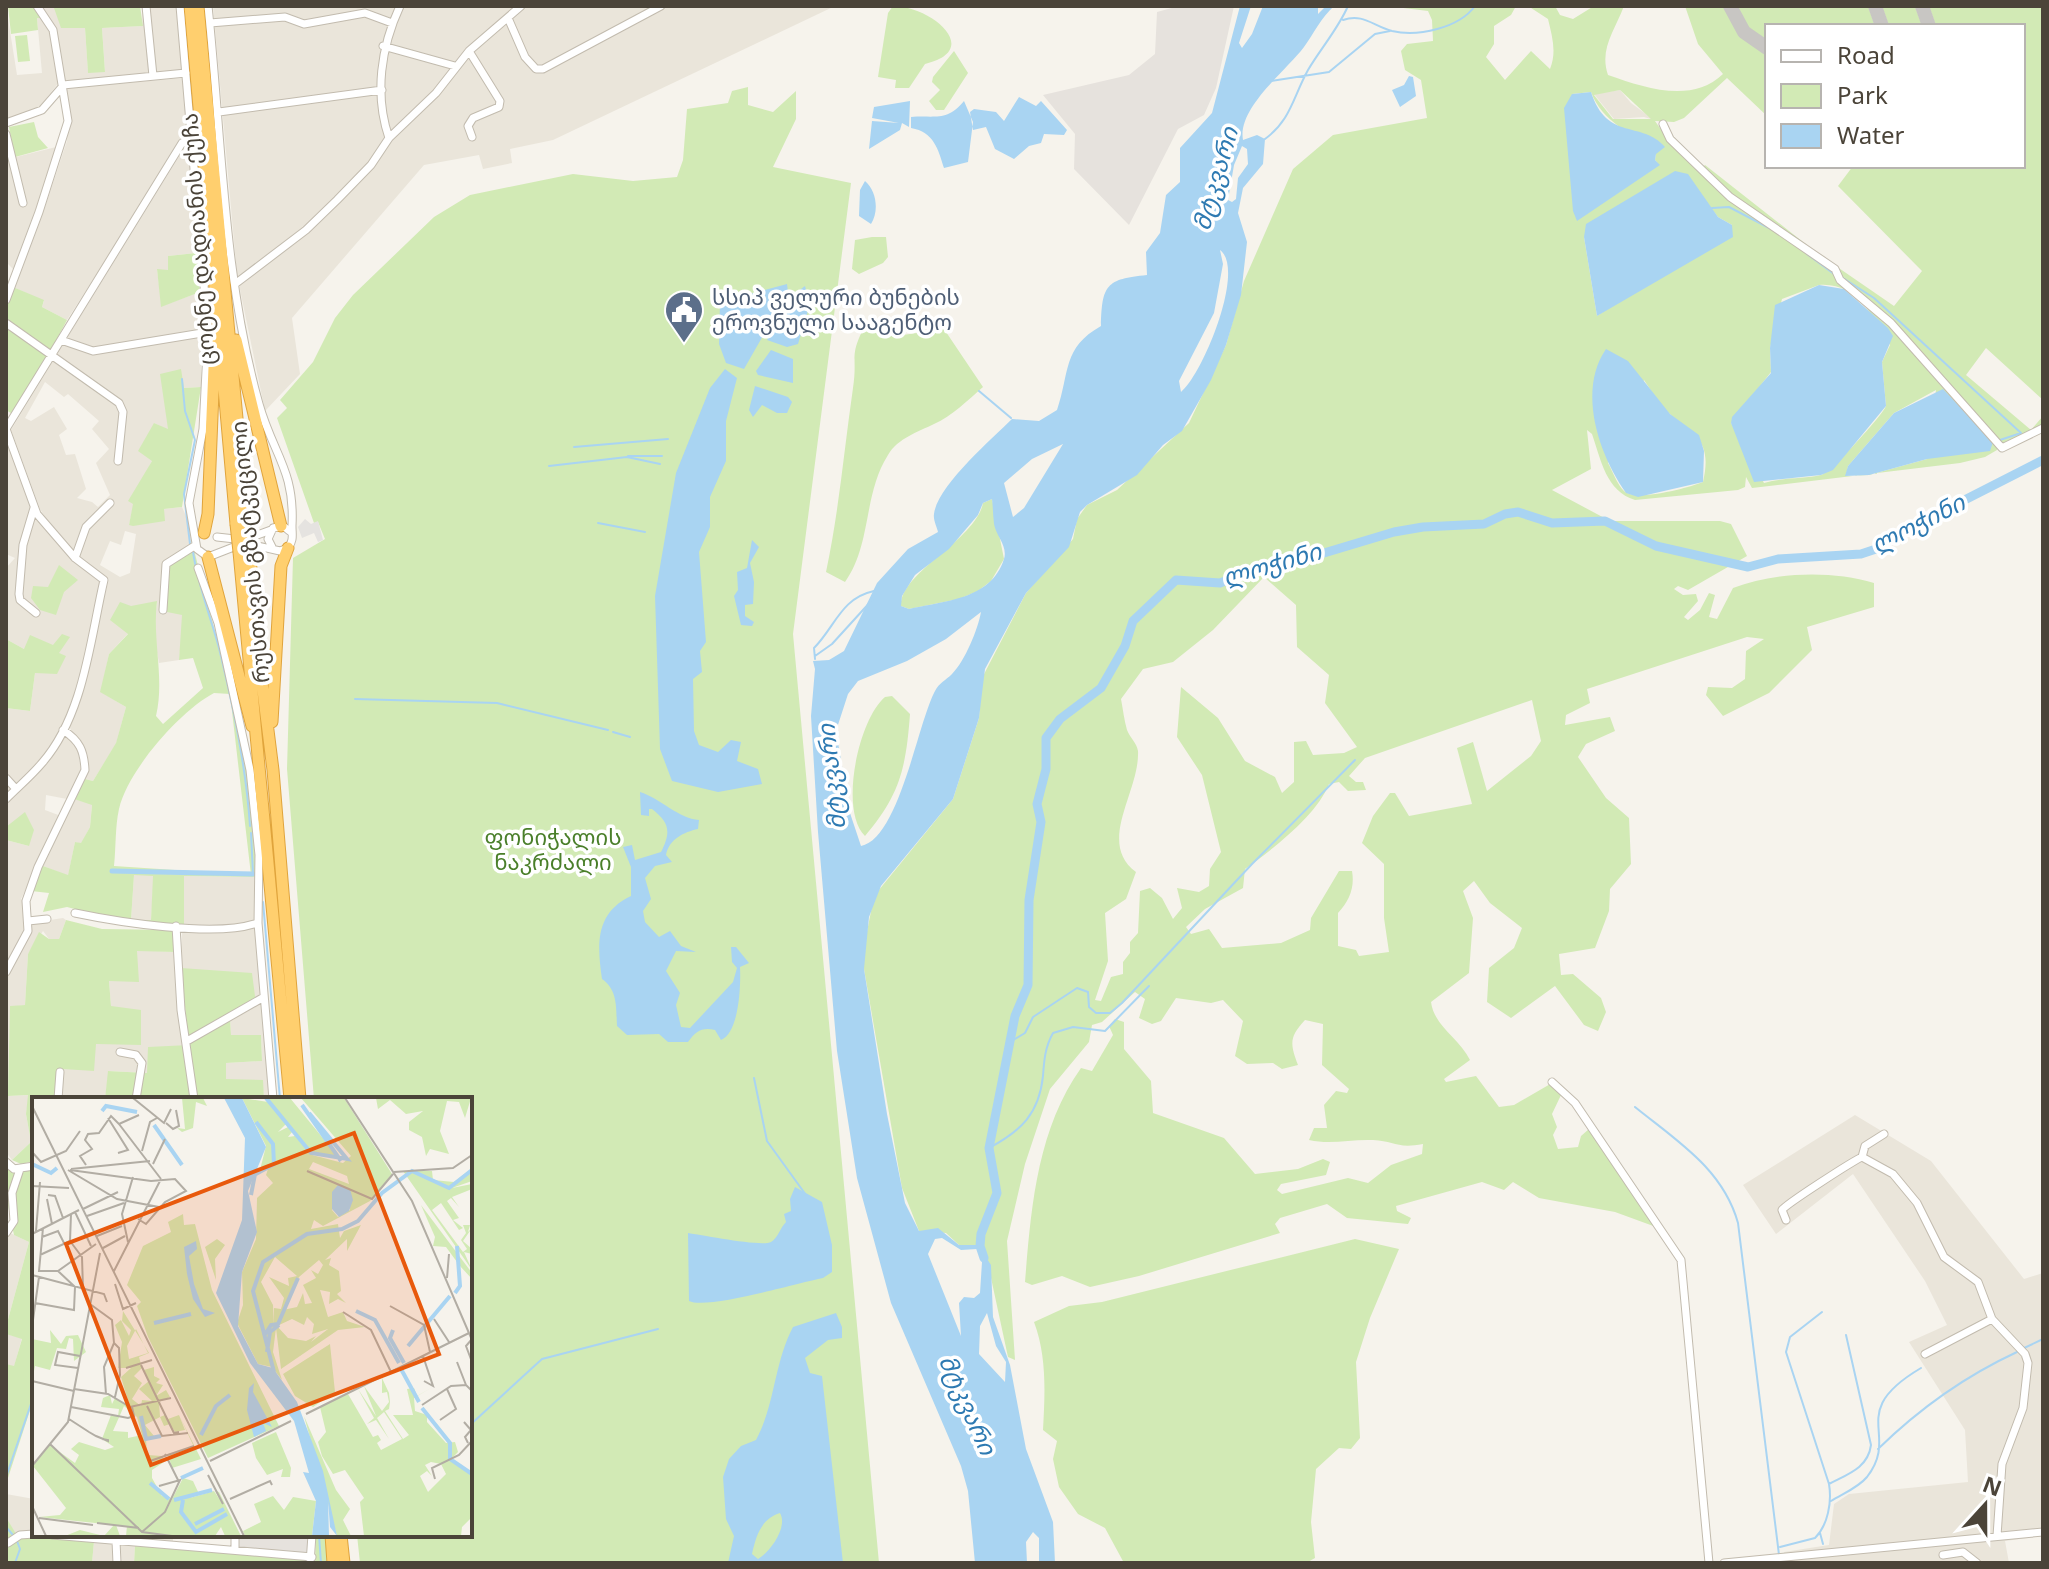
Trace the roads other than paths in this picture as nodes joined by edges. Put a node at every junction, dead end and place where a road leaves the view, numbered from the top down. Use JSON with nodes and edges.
{"nodes":[{"id":1,"x":37,"y":6,"type":"edge"},
{"id":2,"x":146,"y":6,"type":"edge"},
{"id":3,"x":180,"y":6,"type":"edge"},
{"id":4,"x":190,"y":6,"type":"edge"},
{"id":5,"x":198,"y":6,"type":"edge"},
{"id":6,"x":208,"y":6,"type":"edge"},
{"id":7,"x":340,"y":6,"type":"edge"},
{"id":8,"x":400,"y":6,"type":"edge"},
{"id":9,"x":521,"y":6,"type":"edge"},
{"id":10,"x":661,"y":6,"type":"edge"},
{"id":11,"x":343,"y":15,"type":"junction"},
{"id":12,"x":508,"y":18,"type":"junction"},
{"id":13,"x":210,"y":23,"type":"junction"},
{"id":14,"x":392,"y":23,"type":"junction"},
{"id":15,"x":383,"y":46,"type":"junction"},
{"id":16,"x":469,"y":51,"type":"junction"},
{"id":17,"x":455,"y":66,"type":"junction"},
{"id":18,"x":186,"y":73,"type":"junction"},
{"id":19,"x":153,"y":76,"type":"junction"},
{"id":20,"x":63,"y":85,"type":"junction"},
{"id":21,"x":382,"y":90,"type":"junction"},
{"id":22,"x":219,"y":112,"type":"junction"},
{"id":23,"x":6,"y":123,"type":"edge"},
{"id":24,"x":1663,"y":124,"type":"dead end"},
{"id":25,"x":6,"y":134,"type":"edge"},
{"id":26,"x":472,"y":137,"type":"dead end"},
{"id":27,"x":192,"y":138,"type":"junction"},
{"id":28,"x":389,"y":138,"type":"junction"},
{"id":29,"x":23,"y":203,"type":"dead end"},
{"id":30,"x":230,"y":282,"type":"junction"},
{"id":31,"x":216,"y":291,"type":"junction"},
{"id":32,"x":6,"y":300,"type":"edge"},
{"id":33,"x":6,"y":323,"type":"edge"},
{"id":34,"x":208,"y":332,"type":"junction"},
{"id":35,"x":61,"y":340,"type":"junction"},
{"id":36,"x":51,"y":356,"type":"junction"},
{"id":37,"x":2043,"y":428,"type":"edge"},
{"id":38,"x":6,"y":429,"type":"edge"},
{"id":39,"x":118,"y":461,"type":"dead end"},
{"id":40,"x":110,"y":503,"type":"dead end"},
{"id":41,"x":34,"y":506,"type":"junction"},
{"id":42,"x":293,"y":510,"type":"junction"},
{"id":43,"x":242,"y":524,"type":"junction"},
{"id":44,"x":279,"y":527,"type":"junction"},
{"id":45,"x":292,"y":533,"type":"junction"},
{"id":46,"x":217,"y":537,"type":"junction"},
{"id":47,"x":199,"y":540,"type":"junction"},
{"id":48,"x":272,"y":547,"type":"junction"},
{"id":49,"x":288,"y":548,"type":"junction"},
{"id":50,"x":210,"y":555,"type":"junction"},
{"id":51,"x":75,"y":558,"type":"junction"},
{"id":52,"x":198,"y":568,"type":"junction"},
{"id":53,"x":163,"y":610,"type":"dead end"},
{"id":54,"x":36,"y":613,"type":"dead end"},
{"id":55,"x":63,"y":730,"type":"junction"},
{"id":56,"x":267,"y":772,"type":"junction"},
{"id":57,"x":6,"y":778,"type":"edge"},
{"id":58,"x":16,"y":789,"type":"junction"},
{"id":59,"x":6,"y":799,"type":"edge"},
{"id":60,"x":75,"y":913,"type":"dead end"},
{"id":61,"x":47,"y":919,"type":"dead end"},
{"id":62,"x":28,"y":921,"type":"junction"},
{"id":63,"x":254,"y":924,"type":"dead end"},
{"id":64,"x":176,"y":926,"type":"junction"},
{"id":65,"x":6,"y":972,"type":"edge"},
{"id":66,"x":264,"y":997,"type":"junction"},
{"id":67,"x":187,"y":1041,"type":"junction"},
{"id":68,"x":120,"y":1052,"type":"dead end"},
{"id":69,"x":60,"y":1072,"type":"dead end"},
{"id":70,"x":1552,"y":1082,"type":"dead end"},
{"id":71,"x":58,"y":1097,"type":"edge"},
{"id":72,"x":136,"y":1097,"type":"edge"},
{"id":73,"x":194,"y":1097,"type":"edge"},
{"id":74,"x":273,"y":1097,"type":"edge"},
{"id":75,"x":290,"y":1097,"type":"edge"},
{"id":76,"x":300,"y":1097,"type":"edge"},
{"id":77,"x":1884,"y":1134,"type":"dead end"},
{"id":78,"x":1862,"y":1157,"type":"junction"},
{"id":79,"x":6,"y":1162,"type":"edge"},
{"id":80,"x":32,"y":1166,"type":"edge"},
{"id":81,"x":20,"y":1169,"type":"junction"},
{"id":82,"x":1786,"y":1220,"type":"dead end"},
{"id":83,"x":6,"y":1233,"type":"edge"},
{"id":84,"x":1992,"y":1319,"type":"junction"},
{"id":85,"x":1925,"y":1354,"type":"dead end"},
{"id":86,"x":2043,"y":1532,"type":"edge"},
{"id":87,"x":32,"y":1534,"type":"edge"},
{"id":88,"x":1997,"y":1536,"type":"junction"},
{"id":89,"x":96,"y":1537,"type":"edge"},
{"id":90,"x":170,"y":1537,"type":"edge"},
{"id":91,"x":235,"y":1537,"type":"edge"},
{"id":92,"x":312,"y":1537,"type":"edge"},
{"id":93,"x":331,"y":1537,"type":"edge"},
{"id":94,"x":341,"y":1537,"type":"edge"},
{"id":95,"x":116,"y":1541,"type":"junction"},
{"id":96,"x":1943,"y":1542,"type":"junction"},
{"id":97,"x":8,"y":1543,"type":"edge"},
{"id":98,"x":170,"y":1546,"type":"junction"},
{"id":99,"x":235,"y":1550,"type":"junction"},
{"id":100,"x":1944,"y":1559,"type":"edge"},
{"id":101,"x":311,"y":1560,"type":"edge"},
{"id":102,"x":117,"y":1563,"type":"edge"},
{"id":103,"x":333,"y":1563,"type":"edge"},
{"id":104,"x":344,"y":1563,"type":"edge"},
{"id":105,"x":1709,"y":1563,"type":"edge"},
{"id":106,"x":1724,"y":1563,"type":"edge"},
{"id":107,"x":1977,"y":1563,"type":"edge"}],
"edges":[{"from":1,"to":20,"type":"street"},
{"from":2,"to":19,"type":"street"},
{"from":3,"to":18,"type":"street","name":"ცოტნე დადიანის ქუჩა"},
{"from":4,"to":31,"type":"highway","name":"რუსთავის გზატკეცილი"},
{"from":5,"to":30,"type":"highway","name":"რუსთავის გზატკეცილი"},
{"from":6,"to":13,"type":"street","name":"ცოტნე დადიანის ქუჩა"},
{"from":7,"to":11,"type":"street"},
{"from":8,"to":14,"type":"street"},
{"from":9,"to":12,"type":"street"},
{"from":10,"to":12,"type":"street"},
{"from":11,"to":13,"type":"street"},
{"from":11,"to":14,"type":"street"},
{"from":12,"to":16,"type":"street"},
{"from":13,"to":22,"type":"street","name":"ცოტნე დადიანის ქუჩა"},
{"from":14,"to":15,"type":"street"},
{"from":15,"to":17,"type":"street"},
{"from":15,"to":21,"type":"street"},
{"from":16,"to":17,"type":"street"},
{"from":16,"to":26,"type":"street"},
{"from":17,"to":28,"type":"street"},
{"from":18,"to":19,"type":"street"},
{"from":18,"to":27,"type":"street","name":"ცოტნე დადიანის ქუჩა"},
{"from":19,"to":20,"type":"street"},
{"from":20,"to":23,"type":"street"},
{"from":20,"to":32,"type":"street"},
{"from":21,"to":22,"type":"street"},
{"from":21,"to":28,"type":"street"},
{"from":22,"to":30,"type":"street","name":"ცოტნე დადიანის ქუჩა"},
{"from":24,"to":37,"type":"street"},
{"from":25,"to":29,"type":"street"},
{"from":27,"to":34,"type":"street","name":"ცოტნე დადიანის ქუჩა"},
{"from":27,"to":35,"type":"street"},
{"from":28,"to":30,"type":"street"},
{"from":30,"to":42,"type":"street","name":"ცოტნე დადიანის ქუჩა"},
{"from":30,"to":43,"type":"highway","name":"რუსთავის გზატკეცილი"},
{"from":30,"to":44,"type":"highway"},
{"from":31,"to":43,"type":"highway","name":"რუსთავის გზატკეცილი"},
{"from":31,"to":47,"type":"highway"},
{"from":33,"to":36,"type":"street"},
{"from":34,"to":35,"type":"street"},
{"from":34,"to":47,"type":"street","name":"ცოტნე დადიანის ქუჩა"},
{"from":35,"to":36,"type":"street"},
{"from":36,"to":38,"type":"street"},
{"from":36,"to":39,"type":"street"},
{"from":38,"to":41,"type":"street"},
{"from":40,"to":51,"type":"street"},
{"from":41,"to":51,"type":"street"},
{"from":41,"to":54,"type":"street"},
{"from":42,"to":44,"type":"street"},
{"from":42,"to":45,"type":"street","name":"ცოტნე დადიანის ქუჩა"},
{"from":43,"to":56,"type":"highway","name":"რუსთავის გზატკეცილი","bridge":true},
{"from":44,"to":45,"type":"street"},
{"from":44,"to":46,"type":"street"},
{"from":44,"to":48,"type":"street"},
{"from":45,"to":49,"type":"street"},
{"from":46,"to":47,"type":"street"},
{"from":46,"to":50,"type":"street"},
{"from":47,"to":50,"type":"street"},
{"from":47,"to":52,"type":"street"},
{"from":47,"to":53,"type":"street"},
{"from":48,"to":49,"type":"street"},
{"from":48,"to":50,"type":"street"},
{"from":49,"to":56,"type":"highway"},
{"from":50,"to":52,"type":"street"},
{"from":50,"to":56,"type":"highway"},
{"from":51,"to":55,"type":"street"},
{"from":52,"to":66,"type":"street"},
{"from":55,"to":58,"type":"street"},
{"from":55,"to":62,"type":"street"},
{"from":56,"to":75,"type":"highway","name":"რუსთავის გზატკეცილი"},
{"from":56,"to":76,"type":"highway","name":"რუსთავის გზატკეცილი"},
{"from":57,"to":58,"type":"street"},
{"from":58,"to":59,"type":"street"},
{"from":60,"to":64,"type":"street"},
{"from":61,"to":62,"type":"street"},
{"from":62,"to":65,"type":"street"},
{"from":63,"to":64,"type":"street"},
{"from":64,"to":67,"type":"street"},
{"from":66,"to":67,"type":"street"},
{"from":66,"to":74,"type":"street"},
{"from":67,"to":73,"type":"street"},
{"from":68,"to":72,"type":"street"},
{"from":69,"to":71,"type":"street"},
{"from":70,"to":105,"type":"street"},
{"from":77,"to":78,"type":"street"},
{"from":78,"to":82,"type":"street"},
{"from":78,"to":84,"type":"street"},
{"from":79,"to":81,"type":"street"},
{"from":80,"to":81,"type":"street"},
{"from":81,"to":83,"type":"street"},
{"from":84,"to":85,"type":"street"},
{"from":84,"to":88,"type":"street"},
{"from":86,"to":88,"type":"street"},
{"from":87,"to":97,"type":"street"},
{"from":88,"to":96,"type":"street"},
{"from":89,"to":95,"type":"street"},
{"from":90,"to":98,"type":"street"},
{"from":91,"to":99,"type":"street"},
{"from":92,"to":101,"type":"street"},
{"from":93,"to":103,"type":"highway"},
{"from":94,"to":104,"type":"highway"},
{"from":95,"to":98,"type":"street"},
{"from":95,"to":102,"type":"street"},
{"from":96,"to":100,"type":"street"},
{"from":96,"to":106,"type":"street"},
{"from":98,"to":99,"type":"street"},
{"from":99,"to":101,"type":"street"},
{"from":100,"to":107,"type":"street"}]}
